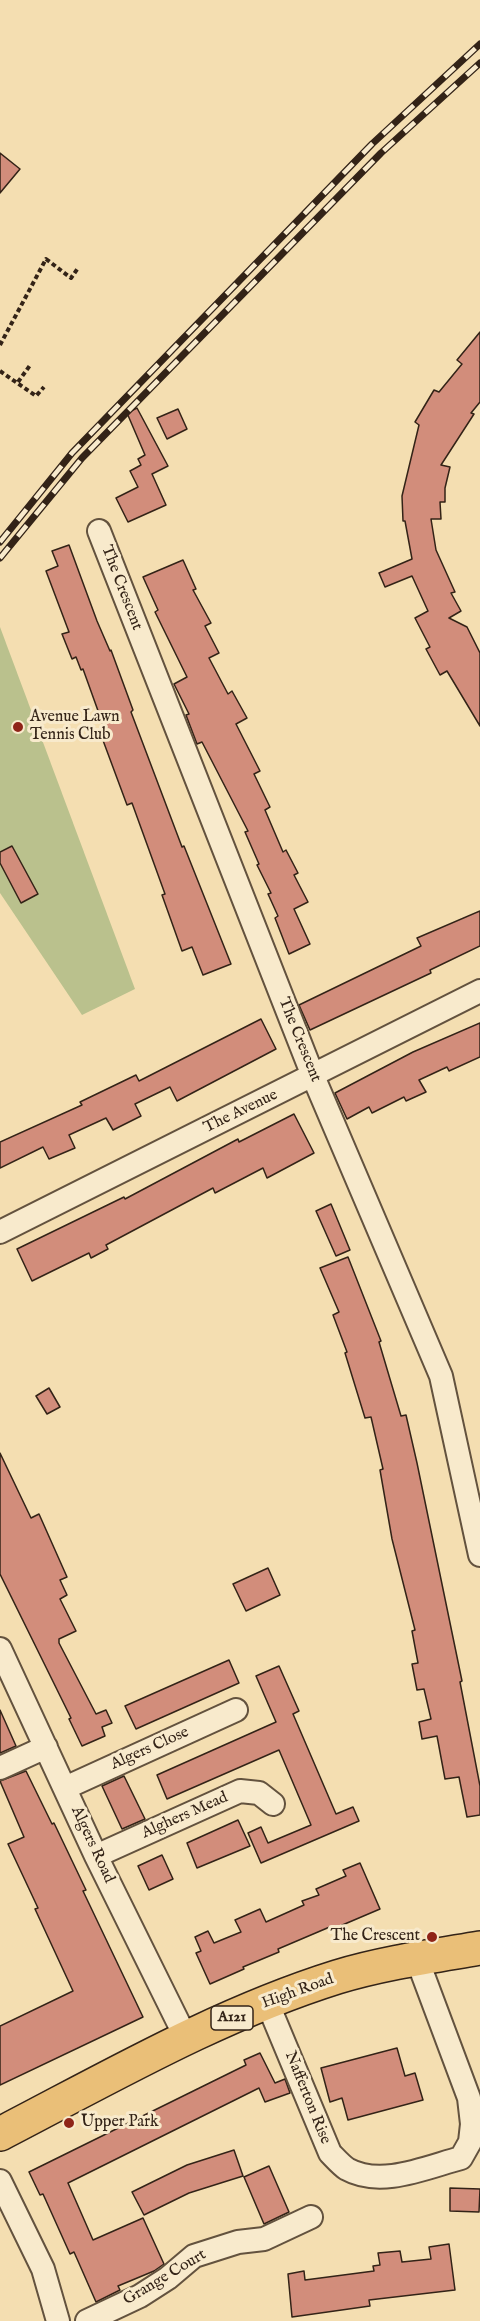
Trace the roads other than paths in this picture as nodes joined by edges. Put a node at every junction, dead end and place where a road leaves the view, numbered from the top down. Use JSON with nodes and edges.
{"nodes":[{"id":1,"x":99,"y":531,"type":"dead end"},
{"id":2,"x":480,"y":991,"type":"edge"},
{"id":3,"x":313,"y":1076,"type":"junction"},
{"id":4,"x":0,"y":1232,"type":"edge"},
{"id":5,"x":480,"y":1555,"type":"edge"},
{"id":6,"x":0,"y":1650,"type":"edge"},
{"id":7,"x":236,"y":1710,"type":"dead end"},
{"id":8,"x":46,"y":1747,"type":"junction"},
{"id":9,"x":0,"y":1768,"type":"edge"},
{"id":10,"x":65,"y":1788,"type":"junction"},
{"id":11,"x":273,"y":1804,"type":"dead end"},
{"id":12,"x":96,"y":1856,"type":"junction"},
{"id":13,"x":480,"y":1948,"type":"edge"},
{"id":14,"x":417,"y":1959,"type":"junction"},
{"id":15,"x":267,"y":2002,"type":"junction"},
{"id":16,"x":186,"y":2038,"type":"junction"},
{"id":17,"x":0,"y":2134,"type":"edge"},
{"id":18,"x":473,"y":2151,"type":"edge"},
{"id":19,"x":0,"y":2181,"type":"edge"},
{"id":20,"x":311,"y":2217,"type":"dead end"},
{"id":21,"x":58,"y":2321,"type":"edge"},
{"id":22,"x":87,"y":2321,"type":"edge"}],
"edges":[{"from":1,"to":3,"type":"street","name":"The Crescent"},
{"from":2,"to":3,"type":"street","name":"The Avenue"},
{"from":3,"to":4,"type":"street","name":"The Avenue"},
{"from":3,"to":5,"type":"street","name":"The Crescent"},
{"from":6,"to":8,"type":"street","name":"Algers Road"},
{"from":7,"to":10,"type":"street","name":"Algers Close"},
{"from":8,"to":9,"type":"street"},
{"from":8,"to":10,"type":"street","name":"Algers Road"},
{"from":10,"to":12,"type":"street","name":"Algers Road"},
{"from":11,"to":12,"type":"street","name":"Alghers Mead"},
{"from":12,"to":16,"type":"street","name":"Algers Road"},
{"from":13,"to":14,"type":"main road","name":"High Road","number":"A121"},
{"from":14,"to":15,"type":"main road","name":"High Road","number":"A121"},
{"from":14,"to":18,"type":"street","name":"Nafferton Rise"},
{"from":15,"to":16,"type":"main road","name":"High Road","number":"A121"},
{"from":15,"to":18,"type":"street","name":"Nafferton Rise"},
{"from":16,"to":17,"type":"main road","name":"High Road","number":"A121"},
{"from":19,"to":21,"type":"street"},
{"from":20,"to":22,"type":"street","name":"Grange Court"}]}
